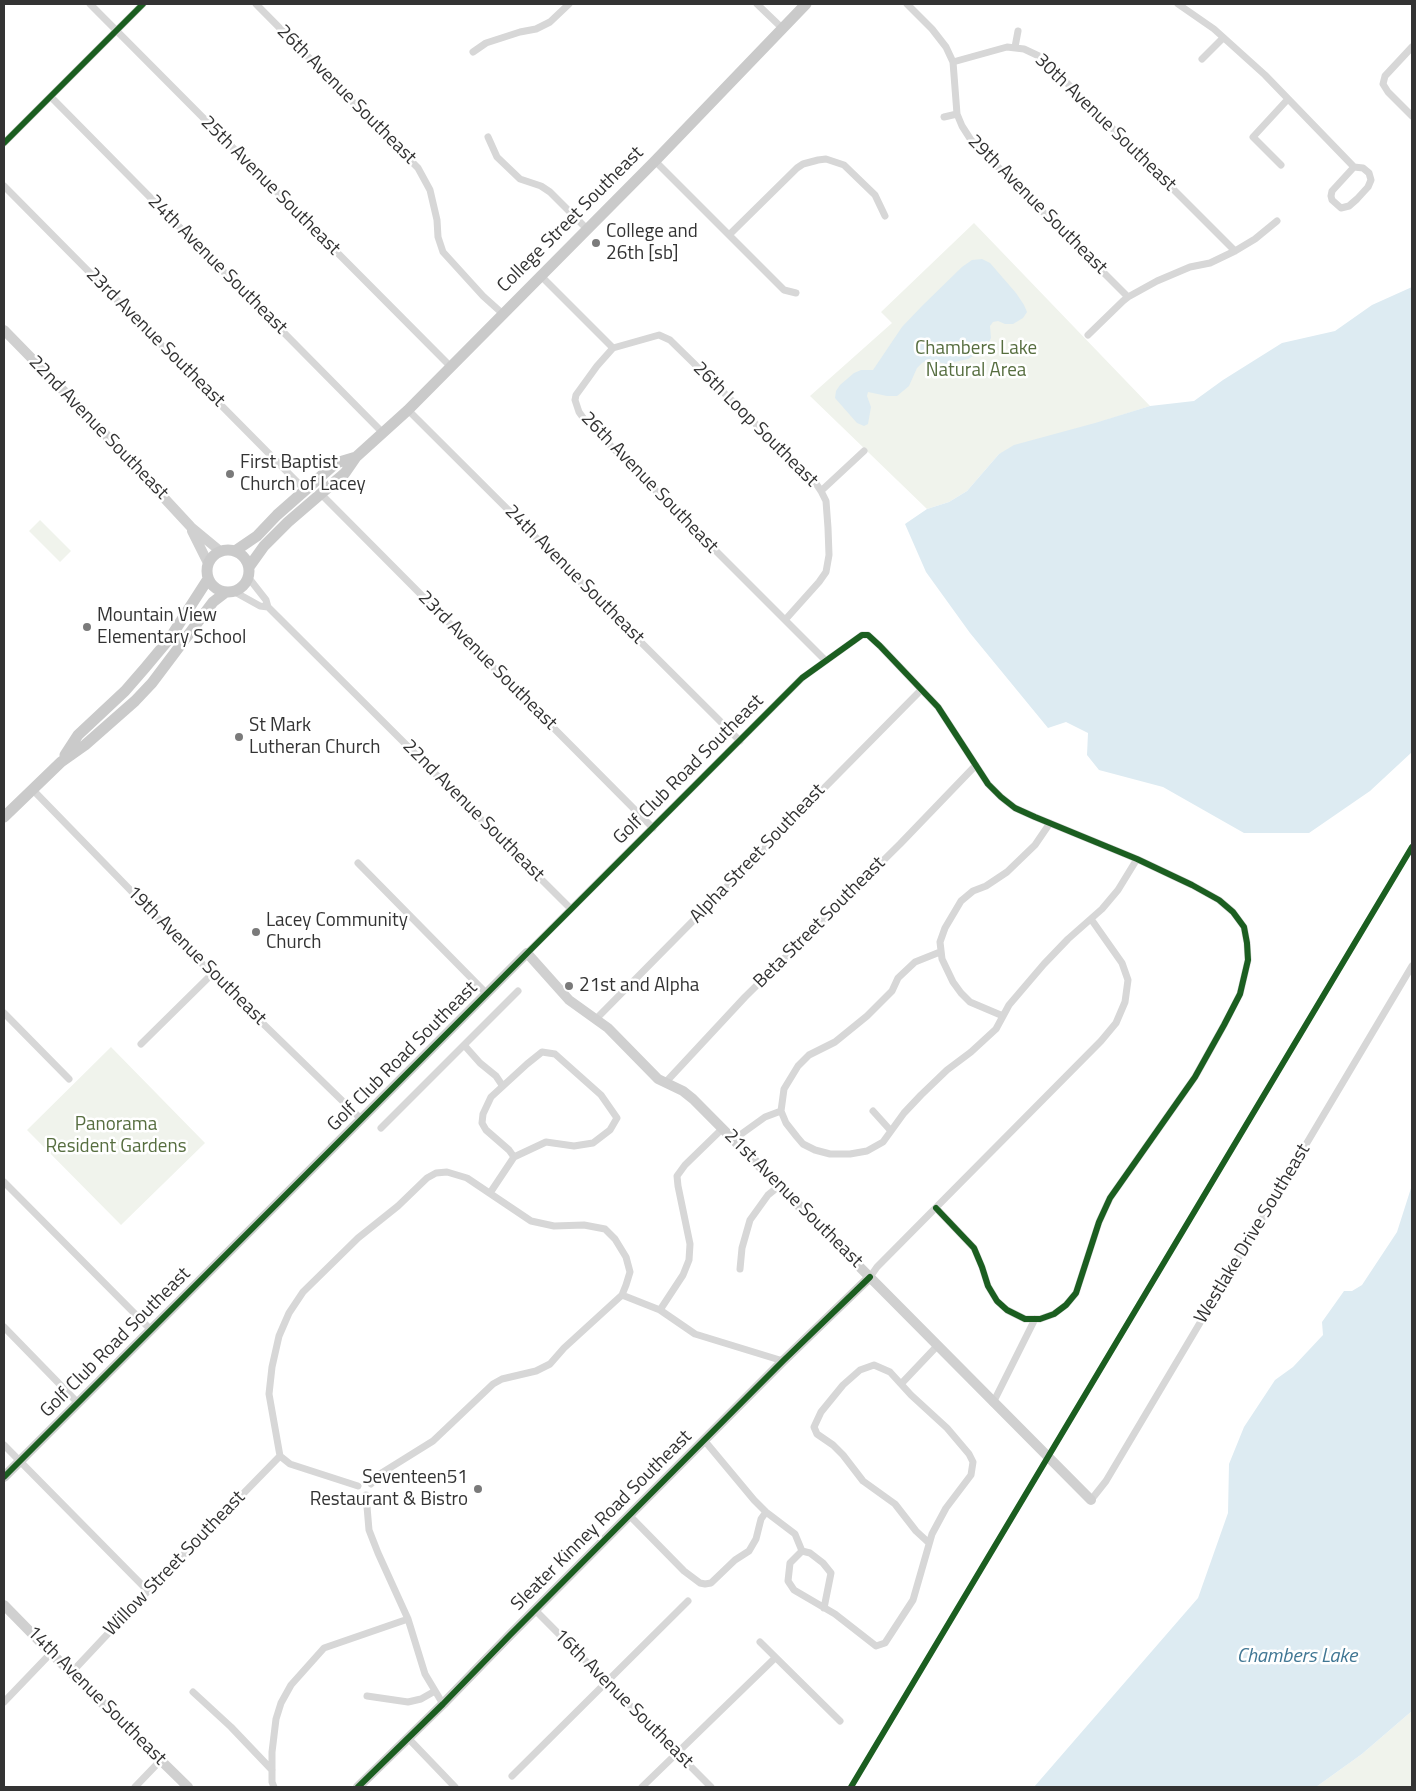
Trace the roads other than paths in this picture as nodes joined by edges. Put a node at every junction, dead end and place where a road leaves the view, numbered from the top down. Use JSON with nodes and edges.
{"nodes":[{"id":1,"x":90,"y":4,"type":"edge"},
{"id":2,"x":143,"y":4,"type":"edge"},
{"id":3,"x":256,"y":4,"type":"edge"},
{"id":4,"x":569,"y":4,"type":"edge"},
{"id":5,"x":757,"y":4,"type":"edge"},
{"id":6,"x":806,"y":4,"type":"edge"},
{"id":7,"x":907,"y":4,"type":"edge"},
{"id":8,"x":1178,"y":4,"type":"edge"},
{"id":9,"x":782,"y":28,"type":"junction"},
{"id":10,"x":1018,"y":30,"type":"dead end"},
{"id":11,"x":116,"y":31,"type":"junction"},
{"id":12,"x":1223,"y":38,"type":"junction"},
{"id":13,"x":1015,"y":47,"type":"junction"},
{"id":14,"x":1412,"y":47,"type":"edge"},
{"id":15,"x":473,"y":52,"type":"dead end"},
{"id":16,"x":1202,"y":59,"type":"dead end"},
{"id":17,"x":953,"y":62,"type":"junction"},
{"id":18,"x":50,"y":96,"type":"junction"},
{"id":19,"x":1288,"y":99,"type":"junction"},
{"id":20,"x":957,"y":114,"type":"junction"},
{"id":21,"x":1412,"y":116,"type":"edge"},
{"id":22,"x":944,"y":117,"type":"dead end"},
{"id":23,"x":488,"y":137,"type":"dead end"},
{"id":24,"x":4,"y":143,"type":"edge"},
{"id":25,"x":655,"y":161,"type":"junction"},
{"id":26,"x":1281,"y":166,"type":"dead end"},
{"id":27,"x":1354,"y":167,"type":"junction"},
{"id":28,"x":4,"y":186,"type":"edge"},
{"id":29,"x":885,"y":216,"type":"dead end"},
{"id":30,"x":1277,"y":221,"type":"dead end"},
{"id":31,"x":587,"y":229,"type":"junction"},
{"id":32,"x":729,"y":235,"type":"junction"},
{"id":33,"x":1235,"y":251,"type":"junction"},
{"id":34,"x":541,"y":276,"type":"junction"},
{"id":35,"x":796,"y":293,"type":"dead end"},
{"id":36,"x":1128,"y":297,"type":"junction"},
{"id":37,"x":503,"y":314,"type":"junction"},
{"id":38,"x":4,"y":330,"type":"edge"},
{"id":39,"x":1088,"y":335,"type":"dead end"},
{"id":40,"x":613,"y":348,"type":"junction"},
{"id":41,"x":451,"y":367,"type":"junction"},
{"id":42,"x":408,"y":410,"type":"junction"},
{"id":43,"x":383,"y":433,"type":"junction"},
{"id":44,"x":864,"y":451,"type":"dead end"},
{"id":45,"x":356,"y":457,"type":"junction"},
{"id":46,"x":305,"y":490,"type":"junction"},
{"id":47,"x":821,"y":491,"type":"junction"},
{"id":48,"x":320,"y":493,"type":"junction"},
{"id":49,"x":191,"y":527,"type":"junction"},
{"id":50,"x":220,"y":551,"type":"junction"},
{"id":51,"x":235,"y":551,"type":"junction"},
{"id":52,"x":208,"y":563,"type":"junction"},
{"id":53,"x":248,"y":572,"type":"junction"},
{"id":54,"x":208,"y":579,"type":"junction"},
{"id":55,"x":230,"y":592,"type":"junction"},
{"id":56,"x":268,"y":607,"type":"junction"},
{"id":57,"x":785,"y":620,"type":"junction"},
{"id":58,"x":825,"y":660,"type":"junction"},
{"id":59,"x":921,"y":690,"type":"junction"},
{"id":60,"x":740,"y":741,"type":"junction"},
{"id":61,"x":61,"y":762,"type":"junction"},
{"id":62,"x":976,"y":765,"type":"junction"},
{"id":63,"x":33,"y":790,"type":"junction"},
{"id":64,"x":4,"y":817,"type":"edge"},
{"id":65,"x":1050,"y":823,"type":"junction"},
{"id":66,"x":653,"y":828,"type":"junction"},
{"id":67,"x":1138,"y":859,"type":"junction"},
{"id":68,"x":358,"y":863,"type":"dead end"},
{"id":69,"x":571,"y":909,"type":"junction"},
{"id":70,"x":1091,"y":919,"type":"junction"},
{"id":71,"x":940,"y":952,"type":"junction"},
{"id":72,"x":527,"y":953,"type":"junction"},
{"id":73,"x":1412,"y":966,"type":"edge"},
{"id":74,"x":212,"y":974,"type":"junction"},
{"id":75,"x":518,"y":992,"type":"dead end"},
{"id":76,"x":487,"y":994,"type":"junction"},
{"id":77,"x":4,"y":1013,"type":"edge"},
{"id":78,"x":1003,"y":1016,"type":"junction"},
{"id":79,"x":596,"y":1019,"type":"junction"},
{"id":80,"x":141,"y":1044,"type":"dead end"},
{"id":81,"x":464,"y":1045,"type":"junction"},
{"id":82,"x":69,"y":1079,"type":"dead end"},
{"id":83,"x":665,"y":1083,"type":"junction"},
{"id":84,"x":502,"y":1085,"type":"junction"},
{"id":85,"x":781,"y":1111,"type":"junction"},
{"id":86,"x":874,"y":1111,"type":"dead end"},
{"id":87,"x":361,"y":1119,"type":"junction"},
{"id":88,"x":381,"y":1128,"type":"dead end"},
{"id":89,"x":722,"y":1128,"type":"junction"},
{"id":90,"x":891,"y":1131,"type":"junction"},
{"id":91,"x":733,"y":1140,"type":"junction"},
{"id":92,"x":514,"y":1157,"type":"junction"},
{"id":93,"x":4,"y":1182,"type":"edge"},
{"id":94,"x":779,"y":1186,"type":"junction"},
{"id":95,"x":490,"y":1193,"type":"junction"},
{"id":96,"x":936,"y":1208,"type":"junction"},
{"id":97,"x":740,"y":1269,"type":"dead end"},
{"id":98,"x":870,"y":1277,"type":"junction"},
{"id":99,"x":622,"y":1295,"type":"junction"},
{"id":100,"x":660,"y":1310,"type":"junction"},
{"id":101,"x":1035,"y":1319,"type":"junction"},
{"id":102,"x":4,"y":1327,"type":"edge"},
{"id":103,"x":151,"y":1330,"type":"junction"},
{"id":104,"x":938,"y":1346,"type":"junction"},
{"id":105,"x":782,"y":1361,"type":"junction"},
{"id":106,"x":901,"y":1384,"type":"junction"},
{"id":107,"x":78,"y":1402,"type":"junction"},
{"id":108,"x":993,"y":1403,"type":"junction"},
{"id":109,"x":704,"y":1440,"type":"junction"},
{"id":110,"x":4,"y":1445,"type":"edge"},
{"id":111,"x":280,"y":1456,"type":"junction"},
{"id":112,"x":19,"y":1461,"type":"junction"},
{"id":113,"x":4,"y":1477,"type":"edge"},
{"id":114,"x":371,"y":1484,"type":"dead end"},
{"id":115,"x":358,"y":1486,"type":"dead end"},
{"id":116,"x":366,"y":1496,"type":"dead end"},
{"id":117,"x":1091,"y":1500,"type":"joint"},
{"id":118,"x":766,"y":1512,"type":"junction"},
{"id":119,"x":629,"y":1515,"type":"junction"},
{"id":120,"x":929,"y":1543,"type":"junction"},
{"id":121,"x":802,"y":1551,"type":"junction"},
{"id":122,"x":148,"y":1591,"type":"junction"},
{"id":123,"x":688,"y":1601,"type":"dead end"},
{"id":124,"x":4,"y":1605,"type":"edge"},
{"id":125,"x":824,"y":1608,"type":"junction"},
{"id":126,"x":534,"y":1610,"type":"junction"},
{"id":127,"x":408,"y":1619,"type":"junction"},
{"id":128,"x":760,"y":1642,"type":"dead end"},
{"id":129,"x":51,"y":1653,"type":"junction"},
{"id":130,"x":775,"y":1658,"type":"junction"},
{"id":131,"x":71,"y":1673,"type":"junction"},
{"id":132,"x":606,"y":1682,"type":"junction"},
{"id":133,"x":434,"y":1691,"type":"junction"},
{"id":134,"x":193,"y":1692,"type":"dead end"},
{"id":135,"x":367,"y":1696,"type":"dead end"},
{"id":136,"x":4,"y":1702,"type":"edge"},
{"id":137,"x":444,"y":1704,"type":"junction"},
{"id":138,"x":840,"y":1721,"type":"dead end"},
{"id":139,"x":408,"y":1738,"type":"junction"},
{"id":140,"x":676,"y":1753,"type":"junction"},
{"id":141,"x":161,"y":1760,"type":"junction"},
{"id":142,"x":272,"y":1770,"type":"junction"},
{"id":143,"x":512,"y":1776,"type":"dead end"},
{"id":144,"x":135,"y":1787,"type":"edge"},
{"id":145,"x":188,"y":1787,"type":"edge"},
{"id":146,"x":274,"y":1787,"type":"edge"},
{"id":147,"x":358,"y":1787,"type":"edge"},
{"id":148,"x":455,"y":1787,"type":"edge"},
{"id":149,"x":642,"y":1787,"type":"edge"},
{"id":150,"x":710,"y":1787,"type":"edge"}],
"edges":[{"from":1,"to":11,"type":"street","name":"25th Avenue Southeast"},
{"from":2,"to":11,"type":"street"},
{"from":3,"to":37,"type":"street","name":"26th Avenue Southeast"},
{"from":4,"to":15,"type":"street"},
{"from":5,"to":9,"type":"street"},
{"from":6,"to":9,"type":"main road","name":"College Street Southeast"},
{"from":7,"to":17,"type":"street","name":"29th Avenue Southeast"},
{"from":8,"to":12,"type":"street"},
{"from":9,"to":25,"type":"main road","name":"College Street Southeast"},
{"from":10,"to":13,"type":"street"},
{"from":11,"to":18,"type":"street"},
{"from":11,"to":41,"type":"street","name":"25th Avenue Southeast"},
{"from":12,"to":16,"type":"street"},
{"from":12,"to":19,"type":"street"},
{"from":13,"to":17,"type":"street","name":"30th Avenue Southeast"},
{"from":13,"to":33,"type":"street","name":"30th Avenue Southeast"},
{"from":14,"to":21,"type":"street"},
{"from":17,"to":20,"type":"street","name":"29th Avenue Southeast"},
{"from":18,"to":24,"type":"street"},
{"from":18,"to":43,"type":"street","name":"24th Avenue Southeast"},
{"from":19,"to":26,"type":"street"},
{"from":19,"to":27,"type":"street"},
{"from":20,"to":22,"type":"street"},
{"from":20,"to":36,"type":"street","name":"29th Avenue Southeast"},
{"from":23,"to":31,"type":"street"},
{"from":25,"to":31,"type":"main road","name":"College Street Southeast"},
{"from":25,"to":32,"type":"street"},
{"from":27,"to":27,"type":"street"},
{"from":28,"to":46,"type":"street","name":"23rd Avenue Southeast"},
{"from":29,"to":32,"type":"street"},
{"from":30,"to":33,"type":"street"},
{"from":31,"to":34,"type":"main road","name":"College Street Southeast"},
{"from":32,"to":35,"type":"street"},
{"from":33,"to":36,"type":"street"},
{"from":34,"to":37,"type":"main road","name":"College Street Southeast"},
{"from":34,"to":40,"type":"street"},
{"from":36,"to":39,"type":"street"},
{"from":37,"to":41,"type":"main road","name":"College Street Southeast"},
{"from":38,"to":49,"type":"street","name":"22nd Avenue Southeast"},
{"from":40,"to":47,"type":"street","name":"26th Loop Southeast"},
{"from":40,"to":57,"type":"street","name":"26th Avenue Southeast"},
{"from":41,"to":42,"type":"main road","name":"College Street Southeast"},
{"from":42,"to":43,"type":"main road","name":"College Street Southeast"},
{"from":42,"to":60,"type":"street","name":"24th Avenue Southeast"},
{"from":43,"to":45,"type":"main road","name":"College Street Southeast"},
{"from":44,"to":47,"type":"street"},
{"from":45,"to":46,"type":"main road","name":"College Street Southeast"},
{"from":45,"to":48,"type":"main road","name":"College Street Southeast"},
{"from":46,"to":51,"type":"main road","name":"College Street Southeast"},
{"from":47,"to":57,"type":"street","name":"26th Loop Southeast"},
{"from":48,"to":53,"type":"main road","name":"College Street Southeast"},
{"from":48,"to":66,"type":"street","name":"23rd Avenue Southeast"},
{"from":49,"to":50,"type":"street","name":"22nd Avenue Southeast"},
{"from":49,"to":52,"type":"street","name":"22nd Avenue Southeast"},
{"from":50,"to":51,"type":"main road"},
{"from":50,"to":52,"type":"main road"},
{"from":51,"to":53,"type":"main road"},
{"from":52,"to":54,"type":"main road"},
{"from":53,"to":55,"type":"main road"},
{"from":53,"to":56,"type":"street","name":"22nd Avenue Southeast"},
{"from":54,"to":55,"type":"main road"},
{"from":54,"to":61,"type":"main road"},
{"from":55,"to":56,"type":"street","name":"22nd Avenue Southeast"},
{"from":55,"to":61,"type":"main road"},
{"from":56,"to":69,"type":"street","name":"22nd Avenue Southeast"},
{"from":57,"to":58,"type":"street","name":"26th Avenue Southeast"},
{"from":58,"to":59,"type":"street","name":"Golf Club Road Southeast"},
{"from":58,"to":60,"type":"street","name":"Golf Club Road Southeast"},
{"from":59,"to":62,"type":"street","name":"Golf Club Road Southeast"},
{"from":59,"to":79,"type":"street","name":"Alpha Street Southeast"},
{"from":60,"to":66,"type":"street","name":"Golf Club Road Southeast"},
{"from":61,"to":63,"type":"main road"},
{"from":62,"to":65,"type":"street","name":"Golf Club Road Southeast"},
{"from":62,"to":83,"type":"street","name":"Beta Street Southeast"},
{"from":63,"to":64,"type":"main road"},
{"from":63,"to":74,"type":"street","name":"19th Avenue Southeast"},
{"from":65,"to":67,"type":"street","name":"Golf Club Road Southeast"},
{"from":65,"to":71,"type":"street"},
{"from":66,"to":69,"type":"street","name":"Golf Club Road Southeast"},
{"from":67,"to":70,"type":"street"},
{"from":67,"to":101,"type":"street","name":"Golf Club Road Southeast"},
{"from":68,"to":76,"type":"street"},
{"from":69,"to":72,"type":"street","name":"Golf Club Road Southeast"},
{"from":70,"to":78,"type":"street"},
{"from":70,"to":96,"type":"street","name":"Sleater Kinney Road Southeast"},
{"from":71,"to":78,"type":"street"},
{"from":71,"to":85,"type":"street"},
{"from":72,"to":76,"type":"street","name":"Golf Club Road Southeast"},
{"from":72,"to":79,"type":"street","name":"21st Avenue Southeast"},
{"from":73,"to":117,"type":"street","name":"Westlake Drive Southeast"},
{"from":74,"to":80,"type":"street"},
{"from":74,"to":87,"type":"street","name":"19th Avenue Southeast"},
{"from":75,"to":81,"type":"street"},
{"from":76,"to":87,"type":"street","name":"Golf Club Road Southeast"},
{"from":77,"to":82,"type":"street"},
{"from":78,"to":90,"type":"street"},
{"from":79,"to":83,"type":"street","name":"21st Avenue Southeast"},
{"from":81,"to":84,"type":"street"},
{"from":81,"to":88,"type":"street"},
{"from":83,"to":89,"type":"street","name":"21st Avenue Southeast"},
{"from":84,"to":92,"type":"street"},
{"from":84,"to":92,"type":"street"},
{"from":85,"to":90,"type":"street"},
{"from":85,"to":91,"type":"street"},
{"from":86,"to":90,"type":"street"},
{"from":87,"to":103,"type":"street","name":"Golf Club Road Southeast"},
{"from":89,"to":91,"type":"street","name":"21st Avenue Southeast"},
{"from":89,"to":100,"type":"street"},
{"from":91,"to":94,"type":"street","name":"21st Avenue Southeast"},
{"from":92,"to":95,"type":"street"},
{"from":93,"to":103,"type":"street"},
{"from":94,"to":97,"type":"street"},
{"from":94,"to":98,"type":"street","name":"21st Avenue Southeast"},
{"from":95,"to":99,"type":"street"},
{"from":95,"to":111,"type":"street"},
{"from":96,"to":98,"type":"street","name":"Sleater Kinney Road Southeast"},
{"from":96,"to":101,"type":"street"},
{"from":98,"to":104,"type":"street","name":"21st Avenue Southeast"},
{"from":98,"to":105,"type":"street","name":"Sleater Kinney Road Southeast"},
{"from":99,"to":100,"type":"street"},
{"from":99,"to":114,"type":"street"},
{"from":100,"to":105,"type":"street"},
{"from":101,"to":108,"type":"street"},
{"from":102,"to":107,"type":"street"},
{"from":103,"to":107,"type":"street","name":"Golf Club Road Southeast"},
{"from":104,"to":106,"type":"street"},
{"from":104,"to":108,"type":"street","name":"21st Avenue Southeast"},
{"from":105,"to":109,"type":"street","name":"Sleater Kinney Road Southeast"},
{"from":106,"to":120,"type":"street"},
{"from":106,"to":120,"type":"street"},
{"from":107,"to":112,"type":"street","name":"Golf Club Road Southeast"},
{"from":108,"to":117,"type":"street","name":"21st Avenue Southeast"},
{"from":109,"to":118,"type":"street"},
{"from":109,"to":119,"type":"street","name":"Sleater Kinney Road Southeast"},
{"from":110,"to":112,"type":"street"},
{"from":111,"to":115,"type":"street"},
{"from":111,"to":122,"type":"street","name":"Willow Street Southeast"},
{"from":112,"to":113,"type":"street","name":"Golf Club Road Southeast"},
{"from":112,"to":122,"type":"street"},
{"from":116,"to":127,"type":"street"},
{"from":118,"to":119,"type":"street"},
{"from":118,"to":121,"type":"street"},
{"from":119,"to":126,"type":"street","name":"Sleater Kinney Road Southeast"},
{"from":120,"to":125,"type":"street"},
{"from":121,"to":125,"type":"street"},
{"from":121,"to":125,"type":"street"},
{"from":122,"to":131,"type":"street","name":"Willow Street Southeast"},
{"from":123,"to":132,"type":"street"},
{"from":124,"to":129,"type":"street","name":"14th Avenue Southeast"},
{"from":126,"to":132,"type":"street","name":"16th Avenue Southeast"},
{"from":126,"to":137,"type":"street","name":"Sleater Kinney Road Southeast"},
{"from":127,"to":133,"type":"street"},
{"from":127,"to":142,"type":"street"},
{"from":128,"to":130,"type":"street"},
{"from":129,"to":131,"type":"street","name":"14th Avenue Southeast"},
{"from":129,"to":136,"type":"street"},
{"from":130,"to":138,"type":"street"},
{"from":130,"to":140,"type":"street"},
{"from":131,"to":141,"type":"street","name":"14th Avenue Southeast"},
{"from":132,"to":140,"type":"street","name":"16th Avenue Southeast"},
{"from":132,"to":143,"type":"street"},
{"from":133,"to":135,"type":"street"},
{"from":133,"to":137,"type":"street"},
{"from":134,"to":142,"type":"street"},
{"from":137,"to":139,"type":"street","name":"Sleater Kinney Road Southeast"},
{"from":139,"to":147,"type":"street","name":"Sleater Kinney Road Southeast"},
{"from":139,"to":148,"type":"street"},
{"from":140,"to":149,"type":"street"},
{"from":140,"to":150,"type":"street","name":"16th Avenue Southeast"},
{"from":141,"to":144,"type":"street"},
{"from":141,"to":145,"type":"street","name":"14th Avenue Southeast"},
{"from":142,"to":146,"type":"street"}]}
